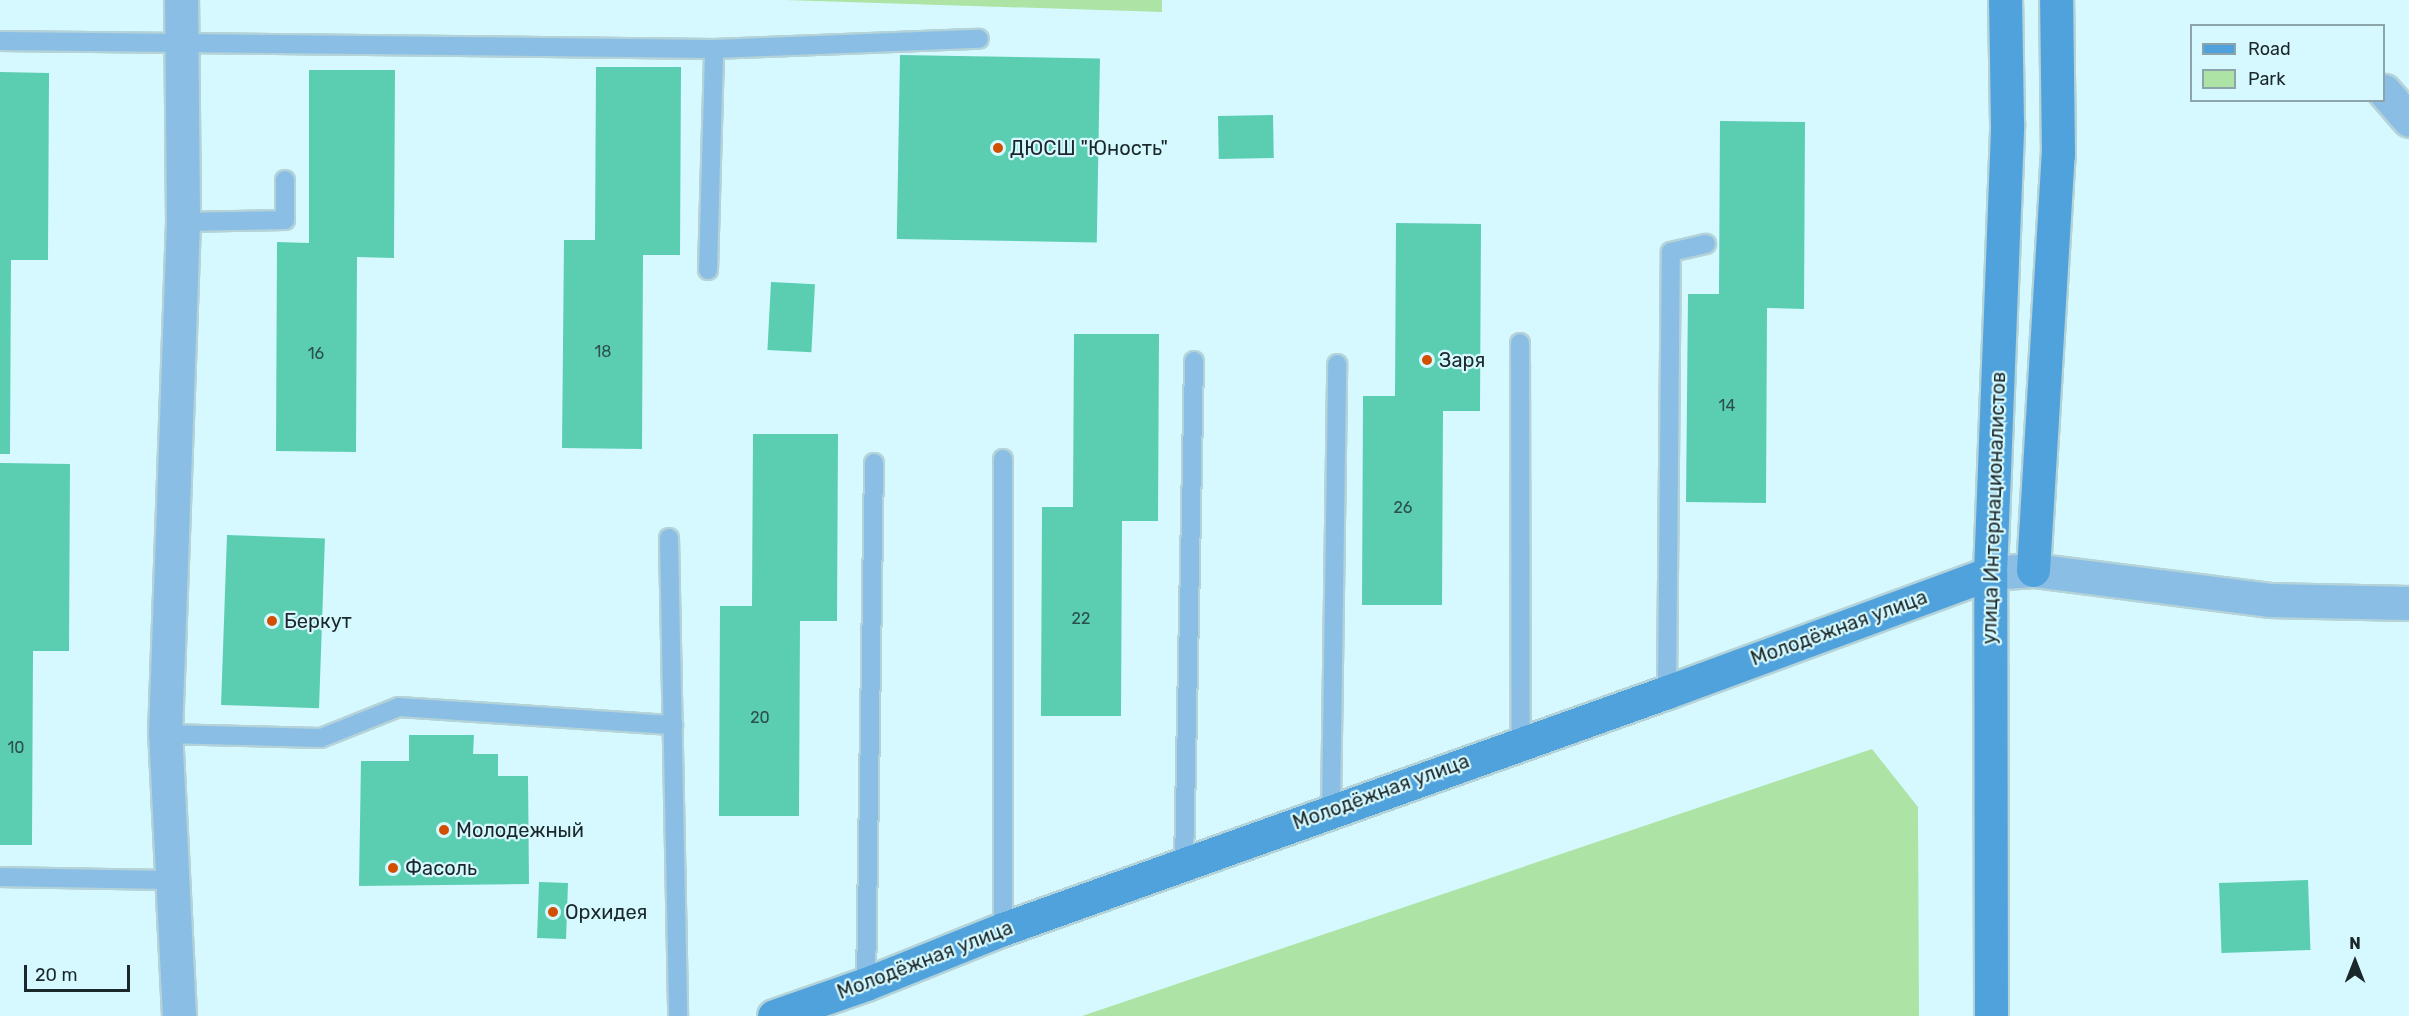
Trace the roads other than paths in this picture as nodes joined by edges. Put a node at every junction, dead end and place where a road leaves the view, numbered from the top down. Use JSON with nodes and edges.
{"nodes":[{"id":1,"x":181,"y":0,"type":"edge"},
{"id":2,"x":2005,"y":0,"type":"edge"},
{"id":3,"x":2056,"y":0,"type":"edge"},
{"id":4,"x":979,"y":39,"type":"dead end"},
{"id":5,"x":0,"y":41,"type":"edge"},
{"id":6,"x":182,"y":45,"type":"junction"},
{"id":7,"x":714,"y":49,"type":"junction"},
{"id":8,"x":2385,"y":91,"type":"edge"},
{"id":9,"x":2409,"y":120,"type":"edge"},
{"id":10,"x":285,"y":180,"type":"dead end"},
{"id":11,"x":183,"y":222,"type":"junction"},
{"id":12,"x":1706,"y":244,"type":"dead end"},
{"id":13,"x":708,"y":270,"type":"dead end"},
{"id":14,"x":1520,"y":343,"type":"dead end"},
{"id":15,"x":1194,"y":361,"type":"dead end"},
{"id":16,"x":1337,"y":364,"type":"dead end"},
{"id":17,"x":1003,"y":459,"type":"dead end"},
{"id":18,"x":874,"y":463,"type":"dead end"},
{"id":19,"x":669,"y":537,"type":"dead end"},
{"id":20,"x":2033,"y":570,"type":"junction"},
{"id":21,"x":1990,"y":573,"type":"junction"},
{"id":22,"x":2409,"y":603,"type":"edge"},
{"id":23,"x":1666,"y":692,"type":"junction"},
{"id":24,"x":673,"y":725,"type":"junction"},
{"id":25,"x":165,"y":734,"type":"junction"},
{"id":26,"x":1521,"y":742,"type":"junction"},
{"id":27,"x":1331,"y":810,"type":"junction"},
{"id":28,"x":1184,"y":864,"type":"junction"},
{"id":29,"x":0,"y":877,"type":"edge"},
{"id":30,"x":172,"y":880,"type":"junction"},
{"id":31,"x":1003,"y":929,"type":"junction"},
{"id":32,"x":866,"y":984,"type":"junction"},
{"id":33,"x":179,"y":1016,"type":"edge"},
{"id":34,"x":678,"y":1016,"type":"edge"},
{"id":35,"x":774,"y":1016,"type":"edge"},
{"id":36,"x":1991,"y":1016,"type":"edge"}],
"edges":[{"from":1,"to":6,"type":"street"},
{"from":2,"to":21,"type":"street","name":"улица Интернационалистов"},
{"from":3,"to":20,"type":"street","name":"улица Интернационалистов"},
{"from":4,"to":7,"type":"lane"},
{"from":5,"to":6,"type":"lane"},
{"from":6,"to":7,"type":"lane"},
{"from":6,"to":11,"type":"street"},
{"from":7,"to":13,"type":"lane"},
{"from":8,"to":9,"type":"street"},
{"from":10,"to":11,"type":"lane"},
{"from":11,"to":25,"type":"street"},
{"from":12,"to":23,"type":"lane"},
{"from":14,"to":26,"type":"lane"},
{"from":15,"to":28,"type":"lane"},
{"from":16,"to":27,"type":"lane"},
{"from":17,"to":31,"type":"lane"},
{"from":18,"to":32,"type":"lane"},
{"from":19,"to":24,"type":"lane"},
{"from":20,"to":21,"type":"street"},
{"from":20,"to":22,"type":"street"},
{"from":21,"to":23,"type":"street","name":"Молодёжная улица"},
{"from":21,"to":36,"type":"street","name":"улица Интернационалистов"},
{"from":23,"to":26,"type":"street","name":"Молодёжная улица"},
{"from":24,"to":25,"type":"lane"},
{"from":24,"to":34,"type":"lane"},
{"from":25,"to":30,"type":"street"},
{"from":26,"to":27,"type":"street","name":"Молодёжная улица"},
{"from":27,"to":28,"type":"street","name":"Молодёжная улица"},
{"from":28,"to":31,"type":"street","name":"Молодёжная улица"},
{"from":29,"to":30,"type":"lane"},
{"from":30,"to":33,"type":"street"},
{"from":31,"to":32,"type":"street","name":"Молодёжная улица"},
{"from":32,"to":35,"type":"street","name":"Молодёжная улица"}]}
